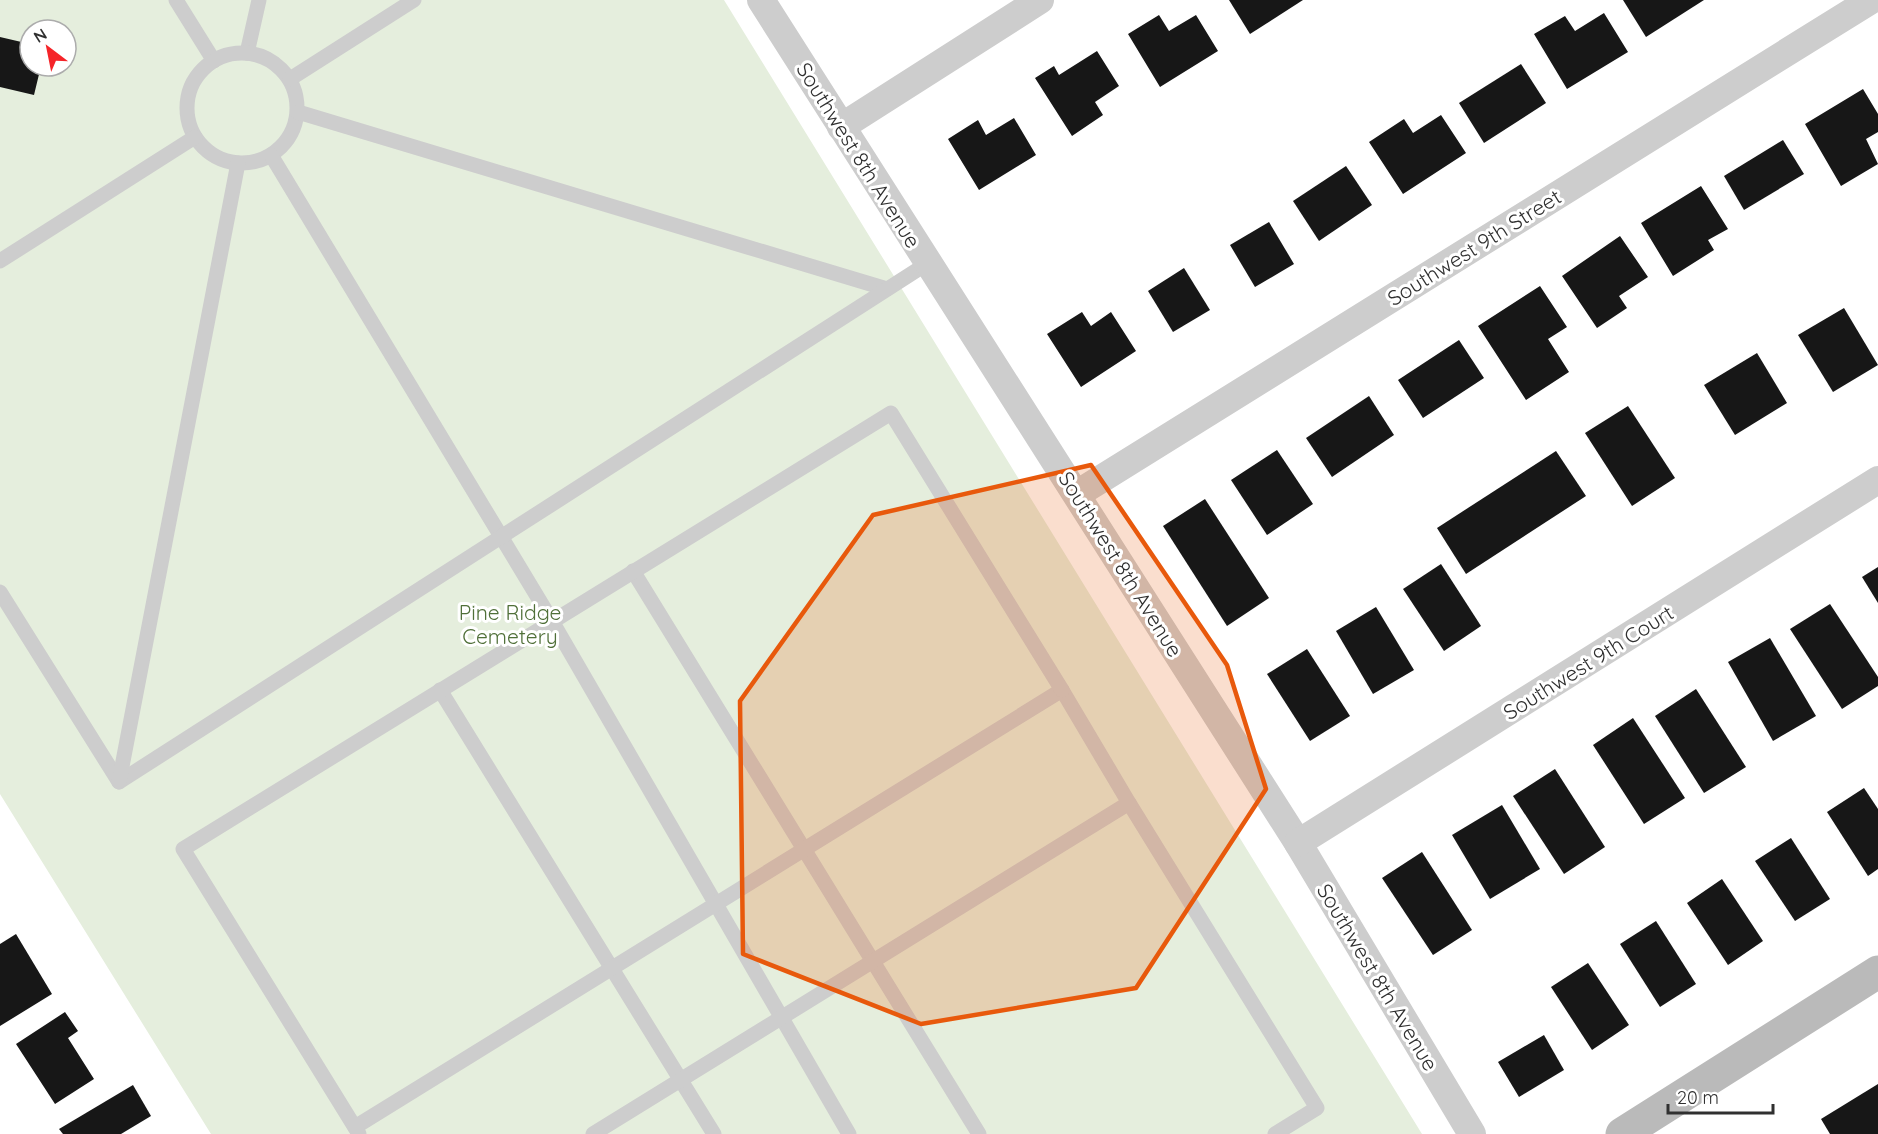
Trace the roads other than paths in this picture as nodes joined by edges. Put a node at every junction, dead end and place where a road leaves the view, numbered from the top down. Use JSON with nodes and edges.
{"nodes":[{"id":1,"x":176,"y":0,"type":"edge"},
{"id":2,"x":259,"y":0,"type":"edge"},
{"id":3,"x":414,"y":0,"type":"edge"},
{"id":4,"x":761,"y":0,"type":"edge"},
{"id":5,"x":1871,"y":0,"type":"edge"},
{"id":6,"x":1030,"y":3,"type":"edge"},
{"id":7,"x":247,"y":53,"type":"junction"},
{"id":8,"x":214,"y":61,"type":"junction"},
{"id":9,"x":290,"y":79,"type":"junction"},
{"id":10,"x":297,"y":112,"type":"junction"},
{"id":11,"x":841,"y":127,"type":"junction"},
{"id":12,"x":195,"y":137,"type":"junction"},
{"id":13,"x":271,"y":155,"type":"junction"},
{"id":14,"x":237,"y":163,"type":"junction"},
{"id":15,"x":0,"y":261,"type":"edge"},
{"id":16,"x":928,"y":262,"type":"junction"},
{"id":17,"x":887,"y":289,"type":"junction"},
{"id":18,"x":1878,"y":480,"type":"edge"},
{"id":19,"x":1077,"y":494,"type":"junction"},
{"id":20,"x":502,"y":538,"type":"junction"},
{"id":21,"x":633,"y":571,"type":"junction"},
{"id":22,"x":0,"y":592,"type":"edge"},
{"id":23,"x":552,"y":621,"type":"junction"},
{"id":24,"x":440,"y":690,"type":"junction"},
{"id":25,"x":1062,"y":690,"type":"junction"},
{"id":26,"x":119,"y":782,"type":"junction"},
{"id":27,"x":1130,"y":803,"type":"junction"},
{"id":28,"x":1298,"y":843,"type":"junction"},
{"id":29,"x":805,"y":850,"type":"junction"},
{"id":30,"x":716,"y":904,"type":"junction"},
{"id":31,"x":873,"y":961,"type":"junction"},
{"id":32,"x":612,"y":968,"type":"junction"},
{"id":33,"x":1878,"y":972,"type":"edge"},
{"id":34,"x":782,"y":1017,"type":"junction"},
{"id":35,"x":680,"y":1080,"type":"junction"},
{"id":36,"x":357,"y":1131,"type":"edge"},
{"id":37,"x":593,"y":1134,"type":"edge"},
{"id":38,"x":714,"y":1134,"type":"edge"},
{"id":39,"x":849,"y":1134,"type":"edge"},
{"id":40,"x":979,"y":1134,"type":"edge"},
{"id":41,"x":1275,"y":1134,"type":"edge"},
{"id":42,"x":1472,"y":1134,"type":"edge"},
{"id":43,"x":1622,"y":1134,"type":"edge"}],
"edges":[{"from":1,"to":8,"type":"lane"},
{"from":2,"to":7,"type":"lane"},
{"from":3,"to":9,"type":"lane"},
{"from":4,"to":11,"type":"street","name":"Southwest 8th Avenue"},
{"from":5,"to":19,"type":"street","name":"Southwest 9th Street"},
{"from":6,"to":11,"type":"street"},
{"from":7,"to":8,"type":"lane"},
{"from":7,"to":9,"type":"lane"},
{"from":8,"to":12,"type":"lane"},
{"from":9,"to":10,"type":"lane"},
{"from":10,"to":13,"type":"lane"},
{"from":10,"to":17,"type":"lane"},
{"from":11,"to":16,"type":"street","name":"Southwest 8th Avenue"},
{"from":12,"to":14,"type":"lane"},
{"from":12,"to":15,"type":"lane"},
{"from":13,"to":14,"type":"lane"},
{"from":13,"to":20,"type":"lane"},
{"from":14,"to":26,"type":"lane"},
{"from":16,"to":17,"type":"lane"},
{"from":16,"to":19,"type":"street","name":"Southwest 8th Avenue"},
{"from":17,"to":20,"type":"lane"},
{"from":18,"to":28,"type":"street","name":"Southwest 9th Court"},
{"from":19,"to":28,"type":"street","name":"Southwest 8th Avenue"},
{"from":20,"to":23,"type":"lane"},
{"from":20,"to":26,"type":"lane"},
{"from":21,"to":23,"type":"lane"},
{"from":21,"to":25,"type":"lane"},
{"from":21,"to":29,"type":"lane"},
{"from":22,"to":26,"type":"lane"},
{"from":23,"to":24,"type":"lane"},
{"from":23,"to":30,"type":"lane"},
{"from":24,"to":32,"type":"lane"},
{"from":24,"to":36,"type":"lane"},
{"from":25,"to":27,"type":"lane"},
{"from":25,"to":29,"type":"lane"},
{"from":27,"to":31,"type":"lane"},
{"from":27,"to":41,"type":"lane"},
{"from":28,"to":42,"type":"street","name":"Southwest 8th Avenue"},
{"from":29,"to":30,"type":"lane"},
{"from":29,"to":31,"type":"lane"},
{"from":30,"to":32,"type":"lane"},
{"from":30,"to":34,"type":"lane"},
{"from":31,"to":34,"type":"lane"},
{"from":31,"to":40,"type":"lane"},
{"from":32,"to":35,"type":"lane"},
{"from":32,"to":36,"type":"lane"},
{"from":33,"to":43,"type":"street"},
{"from":34,"to":35,"type":"lane"},
{"from":34,"to":39,"type":"lane"},
{"from":35,"to":37,"type":"lane"},
{"from":35,"to":38,"type":"lane"}]}
